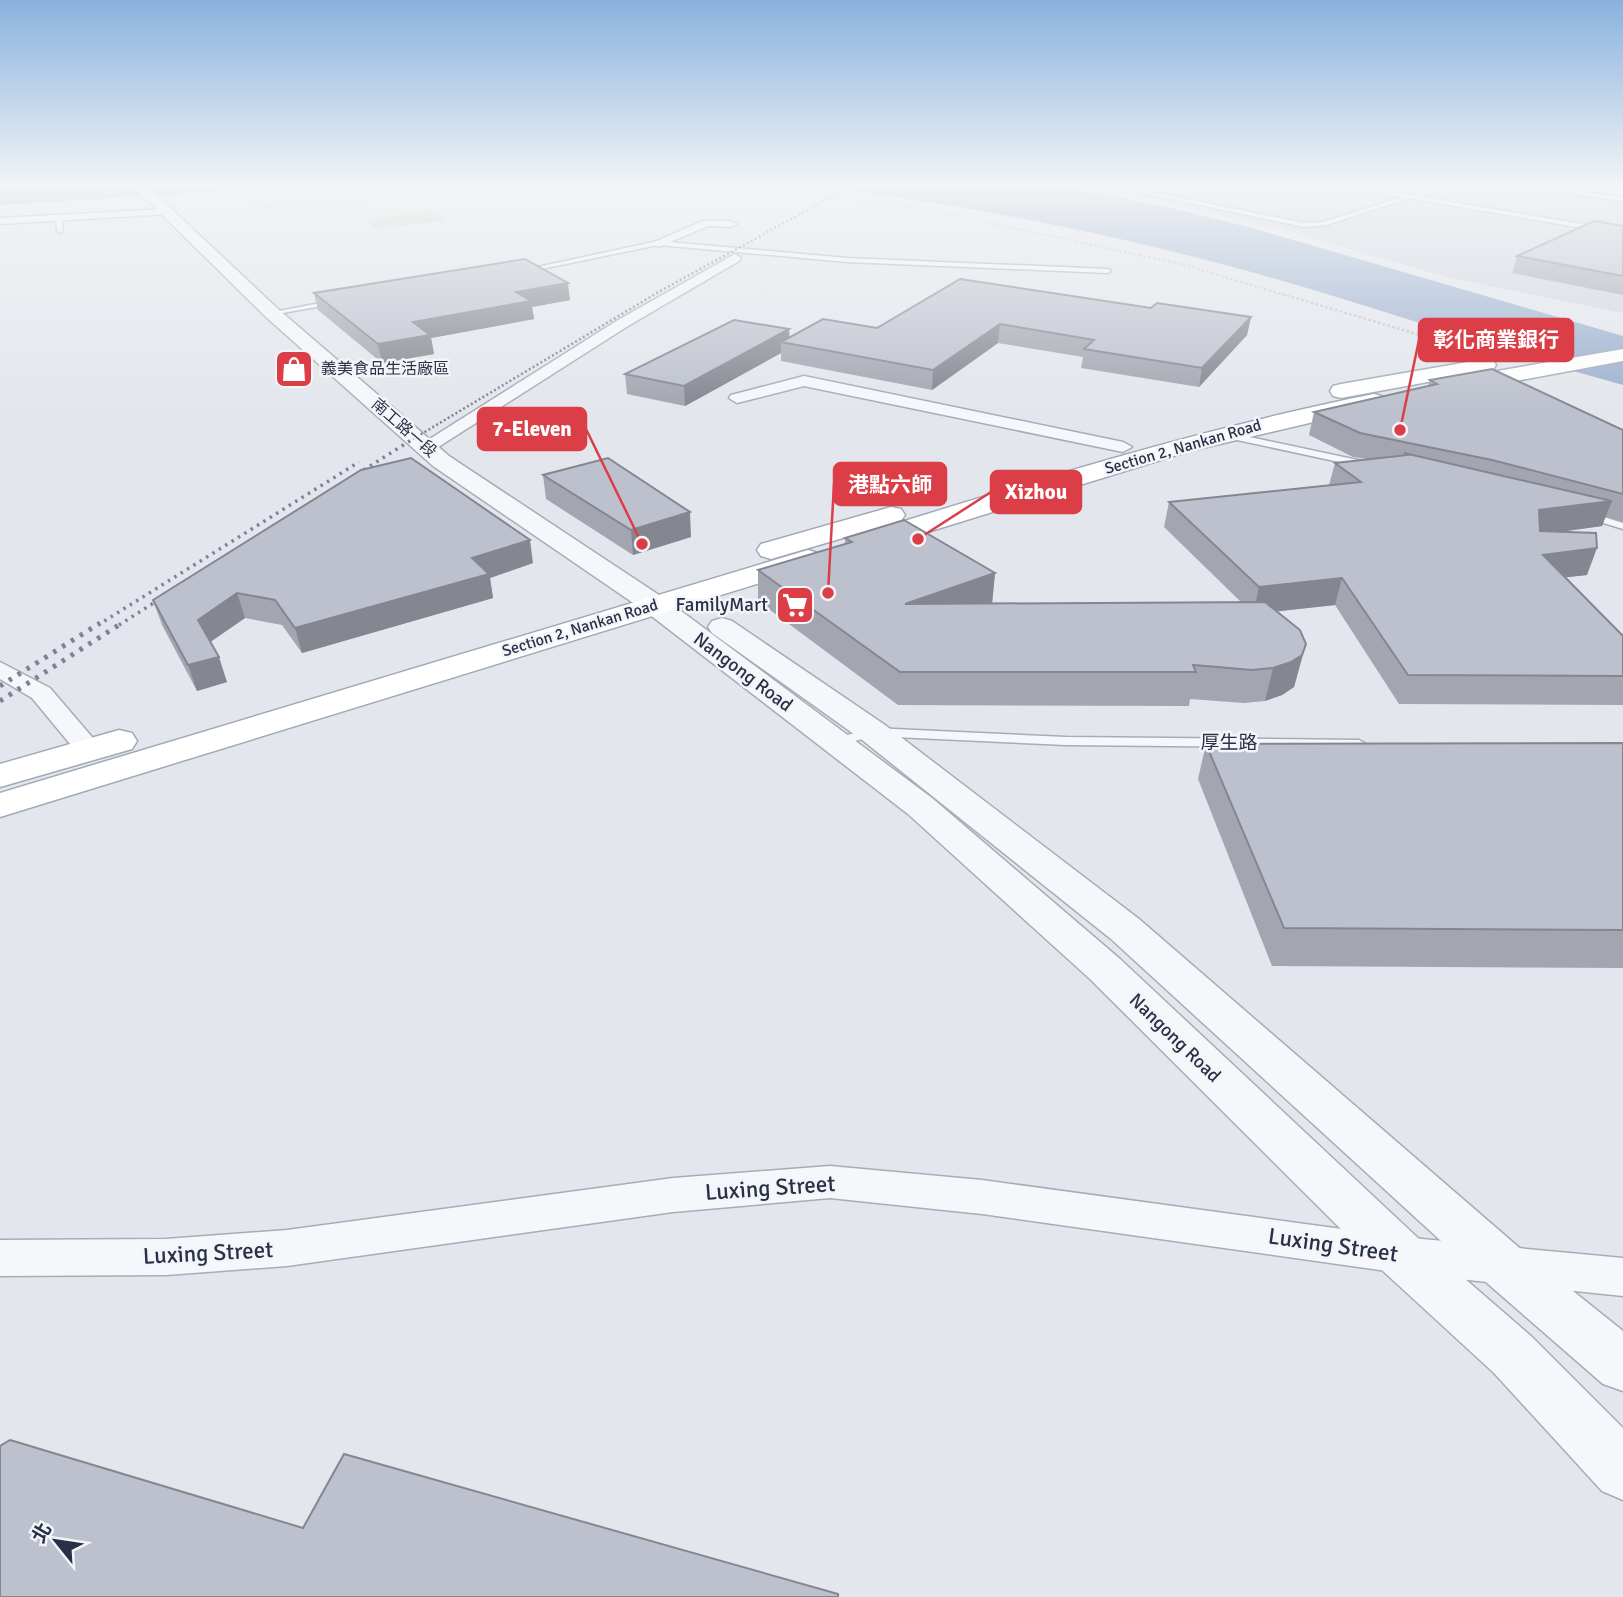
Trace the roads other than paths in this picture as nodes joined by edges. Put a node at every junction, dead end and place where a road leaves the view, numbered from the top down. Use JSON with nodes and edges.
{"nodes":[{"id":1,"x":216,"y":260,"type":"edge"},
{"id":2,"x":587,"y":260,"type":"edge"},
{"id":3,"x":732,"y":260,"type":"edge"},
{"id":4,"x":842,"y":260,"type":"edge"},
{"id":5,"x":1108,"y":271,"type":"dead end"},
{"id":6,"x":517,"y":272,"type":"edge"},
{"id":7,"x":340,"y":301,"type":"edge"},
{"id":8,"x":272,"y":313,"type":"junction"},
{"id":9,"x":1623,"y":340,"type":"edge"},
{"id":10,"x":1623,"y":355,"type":"edge"},
{"id":11,"x":737,"y":398,"type":"dead end"},
{"id":12,"x":1222,"y":434,"type":"junction"},
{"id":13,"x":426,"y":447,"type":"junction"},
{"id":14,"x":1123,"y":447,"type":"junction"},
{"id":15,"x":1378,"y":468,"type":"edge"},
{"id":16,"x":1573,"y":512,"type":"edge"},
{"id":17,"x":1623,"y":527,"type":"edge"},
{"id":18,"x":657,"y":598,"type":"junction"},
{"id":19,"x":0,"y":669,"type":"edge"},
{"id":20,"x":855,"y":737,"type":"junction"},
{"id":21,"x":1373,"y":744,"type":"edge"},
{"id":22,"x":89,"y":750,"type":"junction"},
{"id":23,"x":0,"y":776,"type":"edge"},
{"id":24,"x":0,"y":805,"type":"edge"},
{"id":25,"x":1401,"y":1255,"type":"junction"},
{"id":26,"x":0,"y":1258,"type":"edge"},
{"id":27,"x":1505,"y":1267,"type":"junction"},
{"id":28,"x":1623,"y":1277,"type":"edge"},
{"id":29,"x":1623,"y":1365,"type":"edge"},
{"id":30,"x":1623,"y":1470,"type":"edge"}],
"edges":[{"from":1,"to":8,"type":"street","name":"南工路一段"},
{"from":2,"to":6,"type":"lane"},
{"from":3,"to":13,"type":"street"},
{"from":4,"to":5,"type":"lane"},
{"from":7,"to":8,"type":"lane"},
{"from":8,"to":13,"type":"street","name":"南工路一段"},
{"from":9,"to":14,"type":"main road","name":"Section 2, Nankan Road"},
{"from":10,"to":12,"type":"main road","name":"Section 2, Nankan Road"},
{"from":11,"to":14,"type":"street"},
{"from":12,"to":15,"type":"lane"},
{"from":12,"to":18,"type":"main road","name":"Section 2, Nankan Road"},
{"from":13,"to":18,"type":"street","name":"南工路一段"},
{"from":14,"to":18,"type":"main road","name":"Section 2, Nankan Road"},
{"from":16,"to":17,"type":"lane"},
{"from":18,"to":20,"type":"street","name":"Nangong Road"},
{"from":18,"to":22,"type":"main road","name":"Section 2, Nankan Road"},
{"from":18,"to":24,"type":"main road","name":"Section 2, Nankan Road"},
{"from":19,"to":22,"type":"street"},
{"from":20,"to":21,"type":"lane","name":"厚生路"},
{"from":20,"to":25,"type":"street","name":"Nangong Road"},
{"from":20,"to":27,"type":"street","name":"Nangong Road"},
{"from":22,"to":23,"type":"main road","name":"Section 2, Nankan Road"},
{"from":25,"to":26,"type":"street","name":"Luxing Street"},
{"from":25,"to":27,"type":"street","name":"Luxing Street"},
{"from":25,"to":30,"type":"street","name":"Nangong Road"},
{"from":27,"to":28,"type":"street","name":"Luxing Street"},
{"from":27,"to":29,"type":"street","name":"Nangong Road"}]}
